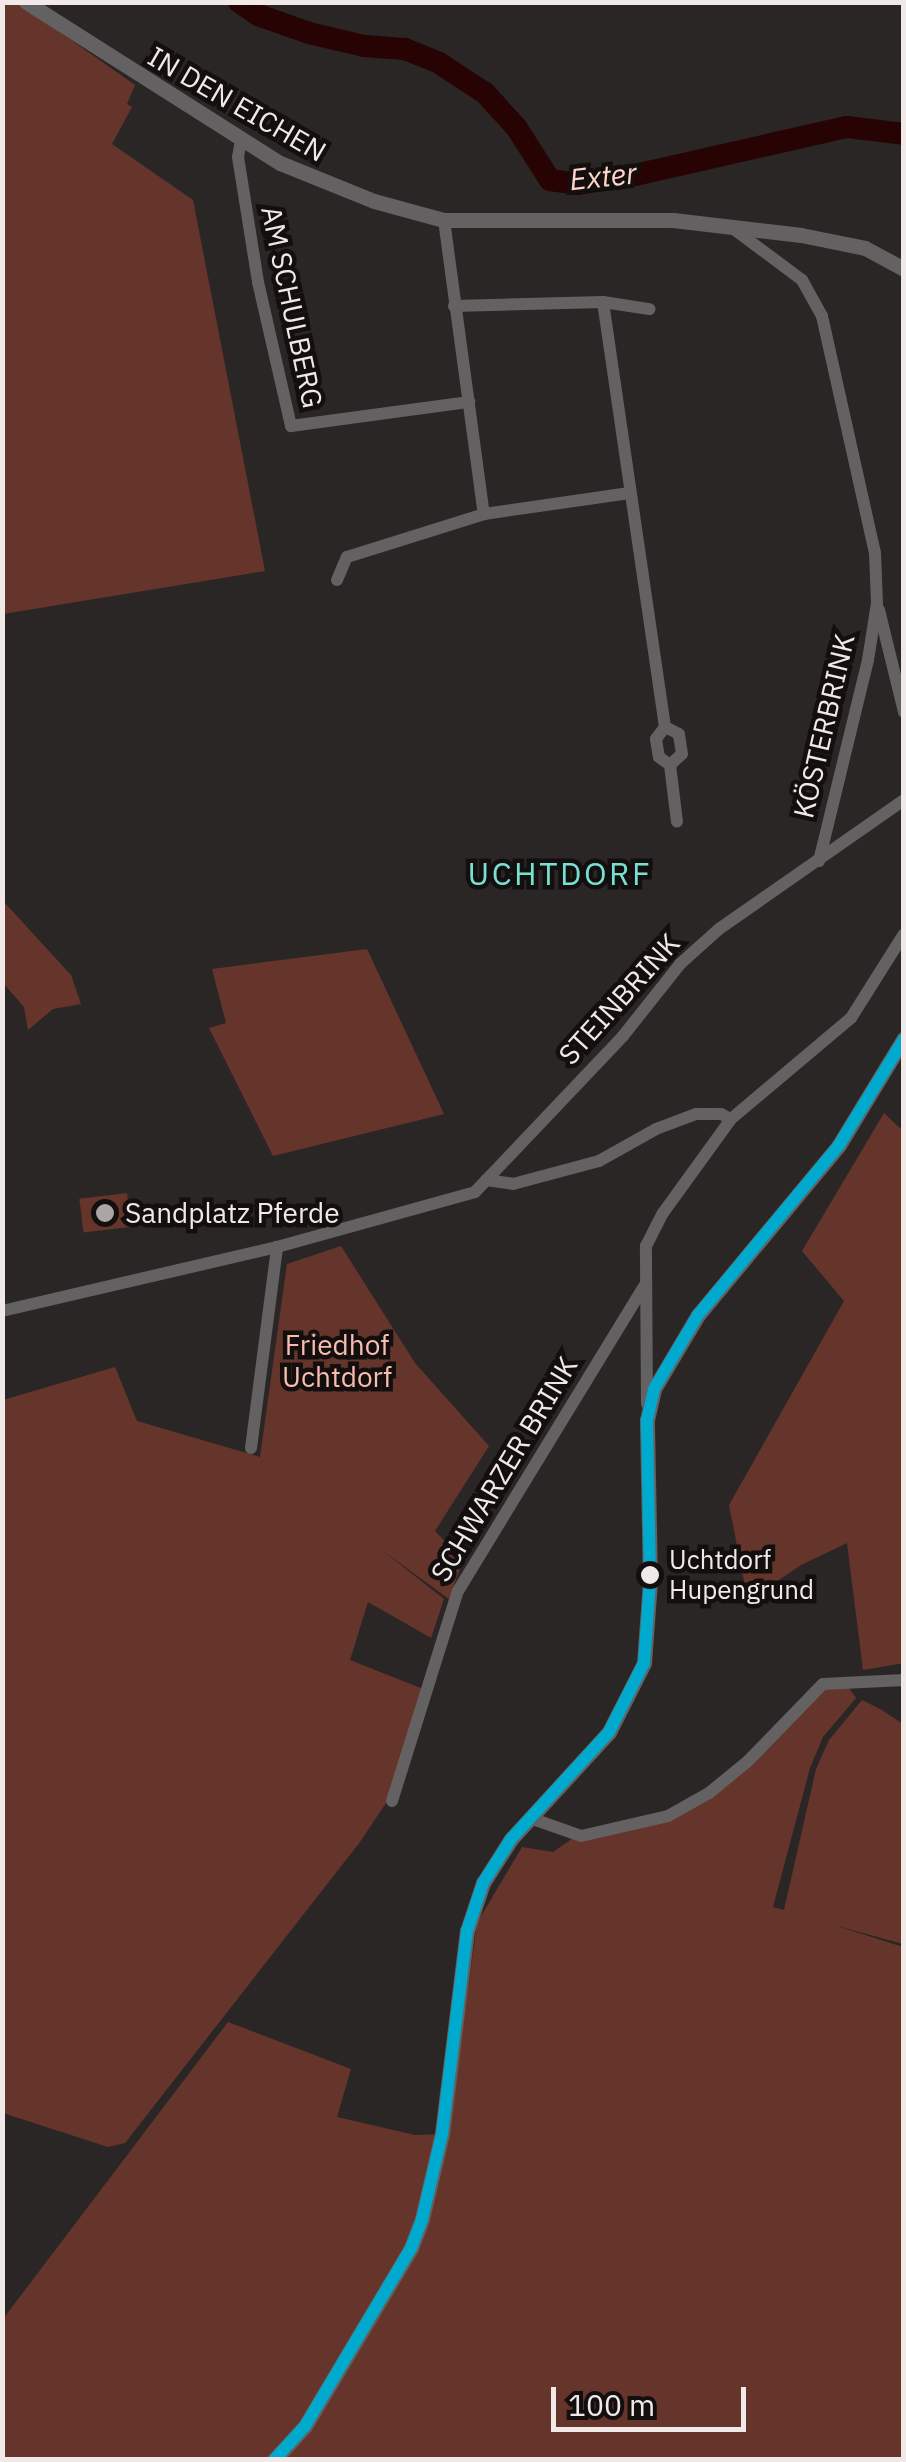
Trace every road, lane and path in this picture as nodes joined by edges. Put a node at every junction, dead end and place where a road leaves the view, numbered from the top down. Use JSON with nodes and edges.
{"nodes":[{"id":1,"x":26,"y":2,"type":"edge"},
{"id":2,"x":241,"y":140,"type":"junction"},
{"id":3,"x":444,"y":220,"type":"junction"},
{"id":4,"x":736,"y":230,"type":"junction"},
{"id":5,"x":904,"y":269,"type":"edge"},
{"id":6,"x":603,"y":302,"type":"junction"},
{"id":7,"x":454,"y":306,"type":"junction"},
{"id":8,"x":649,"y":308,"type":"dead end"},
{"id":9,"x":469,"y":402,"type":"junction"},
{"id":10,"x":629,"y":493,"type":"junction"},
{"id":11,"x":484,"y":514,"type":"junction"},
{"id":12,"x":337,"y":580,"type":"dead end"},
{"id":13,"x":877,"y":602,"type":"junction"},
{"id":14,"x":904,"y":712,"type":"edge"},
{"id":15,"x":665,"y":727,"type":"junction"},
{"id":16,"x":670,"y":765,"type":"junction"},
{"id":17,"x":904,"y":800,"type":"edge"},
{"id":18,"x":678,"y":822,"type":"dead end"},
{"id":19,"x":819,"y":861,"type":"junction"},
{"id":20,"x":904,"y":934,"type":"edge"},
{"id":21,"x":904,"y":1038,"type":"edge"},
{"id":22,"x":731,"y":1120,"type":"junction"},
{"id":23,"x":486,"y":1180,"type":"junction"},
{"id":24,"x":277,"y":1248,"type":"junction"},
{"id":25,"x":644,"y":1286,"type":"junction"},
{"id":26,"x":2,"y":1311,"type":"edge"},
{"id":27,"x":647,"y":1420,"type":"junction"},
{"id":28,"x":251,"y":1448,"type":"dead end"},
{"id":29,"x":904,"y":1680,"type":"edge"},
{"id":30,"x":392,"y":1801,"type":"dead end"},
{"id":31,"x":530,"y":1818,"type":"junction"},
{"id":32,"x":274,"y":2460,"type":"edge"}],
"edges":[{"from":1,"to":2,"type":"street","name":"IN DEN EICHEN"},
{"from":2,"to":3,"type":"street","name":"IN DEN EICHEN"},
{"from":2,"to":9,"type":"street","name":"AM SCHULBERG"},
{"from":3,"to":4,"type":"street","name":"IN DEN EICHEN"},
{"from":3,"to":7,"type":"street"},
{"from":4,"to":5,"type":"street","name":"IN DEN EICHEN"},
{"from":4,"to":13,"type":"street","name":"KÖSTERBRINK"},
{"from":6,"to":7,"type":"street"},
{"from":6,"to":8,"type":"street"},
{"from":6,"to":10,"type":"street"},
{"from":7,"to":9,"type":"street"},
{"from":9,"to":11,"type":"street"},
{"from":10,"to":11,"type":"street"},
{"from":10,"to":15,"type":"street"},
{"from":11,"to":12,"type":"street"},
{"from":13,"to":14,"type":"street","name":"KÖSTERBRINK"},
{"from":13,"to":19,"type":"street","name":"KÖSTERBRINK"},
{"from":15,"to":16,"type":"street"},
{"from":15,"to":16,"type":"street"},
{"from":16,"to":18,"type":"street"},
{"from":17,"to":19,"type":"street","name":"STEINBRINK"},
{"from":19,"to":23,"type":"street","name":"STEINBRINK"},
{"from":20,"to":22,"type":"street","name":"SCHWARZER BRINK"},
{"from":21,"to":27,"type":"street"},
{"from":22,"to":23,"type":"street","name":"STEINBRINK"},
{"from":22,"to":25,"type":"street","name":"SCHWARZER BRINK"},
{"from":23,"to":24,"type":"street","name":"STEINBRINK"},
{"from":24,"to":26,"type":"street","name":"STEINBRINK"},
{"from":24,"to":28,"type":"street"},
{"from":25,"to":27,"type":"street","name":"SCHWARZER BRINK"},
{"from":25,"to":30,"type":"street","name":"SCHWARZER BRINK"},
{"from":27,"to":31,"type":"street"},
{"from":29,"to":31,"type":"street"},
{"from":31,"to":32,"type":"street"}]}
